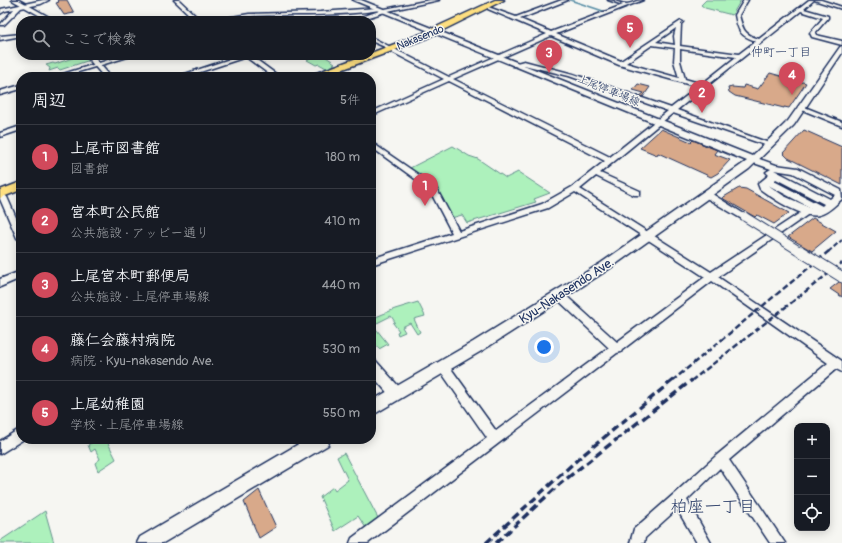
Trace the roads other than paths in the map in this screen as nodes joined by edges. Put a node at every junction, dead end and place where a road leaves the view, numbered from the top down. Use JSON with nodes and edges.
{"nodes":[{"id":1,"x":15,"y":0,"type":"edge"},
{"id":2,"x":47,"y":0,"type":"edge"},
{"id":3,"x":176,"y":0,"type":"edge"},
{"id":4,"x":356,"y":0,"type":"edge"},
{"id":5,"x":437,"y":0,"type":"edge"},
{"id":6,"x":501,"y":0,"type":"edge"},
{"id":7,"x":507,"y":0,"type":"edge"},
{"id":8,"x":566,"y":0,"type":"edge"},
{"id":9,"x":610,"y":0,"type":"edge"},
{"id":10,"x":641,"y":0,"type":"edge"},
{"id":11,"x":746,"y":0,"type":"edge"},
{"id":12,"x":812,"y":0,"type":"edge"},
{"id":13,"x":816,"y":0,"type":"edge"},
{"id":14,"x":627,"y":5,"type":"junction"},
{"id":15,"x":26,"y":6,"type":"junction"},
{"id":16,"x":19,"y":7,"type":"junction"},
{"id":17,"x":490,"y":8,"type":"junction"},
{"id":18,"x":842,"y":8,"type":"edge"},
{"id":19,"x":800,"y":9,"type":"junction"},
{"id":20,"x":381,"y":10,"type":"junction"},
{"id":21,"x":0,"y":13,"type":"edge"},
{"id":22,"x":274,"y":13,"type":"junction"},
{"id":23,"x":44,"y":16,"type":"edge"},
{"id":24,"x":194,"y":16,"type":"edge"},
{"id":25,"x":243,"y":16,"type":"edge"},
{"id":26,"x":264,"y":16,"type":"edge"},
{"id":27,"x":365,"y":16,"type":"edge"},
{"id":28,"x":516,"y":19,"type":"junction"},
{"id":29,"x":2,"y":24,"type":"dead end"},
{"id":30,"x":435,"y":33,"type":"junction"},
{"id":31,"x":550,"y":34,"type":"junction"},
{"id":32,"x":16,"y":36,"type":"edge"},
{"id":33,"x":0,"y":38,"type":"edge"},
{"id":34,"x":759,"y":40,"type":"junction"},
{"id":35,"x":376,"y":42,"type":"edge"},
{"id":36,"x":652,"y":43,"type":"junction"},
{"id":37,"x":842,"y":43,"type":"edge"},
{"id":38,"x":678,"y":46,"type":"junction"},
{"id":39,"x":842,"y":48,"type":"edge"},
{"id":40,"x":392,"y":50,"type":"junction"},
{"id":41,"x":376,"y":56,"type":"edge"},
{"id":42,"x":376,"y":56,"type":"edge"},
{"id":43,"x":740,"y":56,"type":"junction"},
{"id":44,"x":496,"y":57,"type":"junction"},
{"id":45,"x":92,"y":60,"type":"edge"},
{"id":46,"x":114,"y":60,"type":"edge"},
{"id":47,"x":231,"y":60,"type":"edge"},
{"id":48,"x":253,"y":60,"type":"edge"},
{"id":49,"x":363,"y":60,"type":"edge"},
{"id":50,"x":366,"y":60,"type":"edge"},
{"id":51,"x":621,"y":64,"type":"junction"},
{"id":52,"x":97,"y":65,"type":"junction"},
{"id":53,"x":515,"y":65,"type":"junction"},
{"id":54,"x":73,"y":72,"type":"edge"},
{"id":55,"x":103,"y":72,"type":"edge"},
{"id":56,"x":194,"y":72,"type":"edge"},
{"id":57,"x":270,"y":72,"type":"edge"},
{"id":58,"x":328,"y":72,"type":"edge"},
{"id":59,"x":336,"y":72,"type":"edge"},
{"id":60,"x":449,"y":79,"type":"junction"},
{"id":61,"x":682,"y":80,"type":"junction"},
{"id":62,"x":703,"y":86,"type":"junction"},
{"id":63,"x":16,"y":89,"type":"edge"},
{"id":64,"x":0,"y":94,"type":"edge"},
{"id":65,"x":802,"y":108,"type":"junction"},
{"id":66,"x":673,"y":111,"type":"junction"},
{"id":67,"x":376,"y":112,"type":"edge"},
{"id":68,"x":659,"y":122,"type":"junction"},
{"id":69,"x":842,"y":124,"type":"edge"},
{"id":70,"x":16,"y":129,"type":"edge"},
{"id":71,"x":0,"y":134,"type":"edge"},
{"id":72,"x":770,"y":145,"type":"junction"},
{"id":73,"x":376,"y":148,"type":"edge"},
{"id":74,"x":754,"y":160,"type":"junction"},
{"id":75,"x":611,"y":161,"type":"junction"},
{"id":76,"x":595,"y":173,"type":"junction"},
{"id":77,"x":776,"y":175,"type":"junction"},
{"id":78,"x":767,"y":181,"type":"junction"},
{"id":79,"x":16,"y":188,"type":"edge"},
{"id":80,"x":575,"y":189,"type":"junction"},
{"id":81,"x":16,"y":191,"type":"edge"},
{"id":82,"x":637,"y":193,"type":"dead end"},
{"id":83,"x":706,"y":194,"type":"junction"},
{"id":84,"x":1,"y":195,"type":"edge"},
{"id":85,"x":841,"y":195,"type":"edge"},
{"id":86,"x":830,"y":203,"type":"junction"},
{"id":87,"x":821,"y":210,"type":"junction"},
{"id":88,"x":809,"y":211,"type":"junction"},
{"id":89,"x":16,"y":227,"type":"edge"},
{"id":90,"x":457,"y":234,"type":"junction"},
{"id":91,"x":649,"y":235,"type":"junction"},
{"id":92,"x":376,"y":260,"type":"edge"},
{"id":93,"x":16,"y":276,"type":"edge"},
{"id":94,"x":711,"y":277,"type":"junction"},
{"id":95,"x":842,"y":277,"type":"edge"},
{"id":96,"x":0,"y":283,"type":"edge"},
{"id":97,"x":559,"y":295,"type":"junction"},
{"id":98,"x":617,"y":349,"type":"junction"},
{"id":99,"x":839,"y":365,"type":"edge"},
{"id":100,"x":443,"y":366,"type":"junction"},
{"id":101,"x":376,"y":371,"type":"edge"},
{"id":102,"x":396,"y":393,"type":"junction"},
{"id":103,"x":376,"y":406,"type":"edge"},
{"id":104,"x":16,"y":437,"type":"edge"},
{"id":105,"x":494,"y":438,"type":"junction"},
{"id":106,"x":314,"y":444,"type":"edge"},
{"id":107,"x":0,"y":448,"type":"edge"},
{"id":108,"x":721,"y":459,"type":"junction"},
{"id":109,"x":679,"y":499,"type":"junction"},
{"id":110,"x":146,"y":543,"type":"edge"},
{"id":111,"x":357,"y":543,"type":"edge"},
{"id":112,"x":637,"y":543,"type":"edge"},
{"id":113,"x":704,"y":543,"type":"edge"},
{"id":114,"x":778,"y":543,"type":"edge"}],
"edges":[{"from":1,"to":15,"type":"street"},
{"from":2,"to":15,"type":"street"},
{"from":3,"to":24,"type":"street"},
{"from":4,"to":20,"type":"main road","name":"上尾停車場線"},
{"from":5,"to":20,"type":"street"},
{"from":6,"to":30,"type":"highway","name":"Nakasendo"},
{"from":7,"to":17,"type":"highway","name":"Nakasendo"},
{"from":8,"to":28,"type":"street"},
{"from":9,"to":14,"type":"street"},
{"from":10,"to":14,"type":"street"},
{"from":11,"to":34,"type":"street"},
{"from":12,"to":19,"type":"street"},
{"from":13,"to":18,"type":"street"},
{"from":14,"to":31,"type":"street"},
{"from":15,"to":16,"type":"street"},
{"from":15,"to":23,"type":"street"},
{"from":16,"to":21,"type":"street"},
{"from":16,"to":29,"type":"street"},
{"from":17,"to":28,"type":"street"},
{"from":17,"to":30,"type":"highway","name":"Nakasendo"},
{"from":19,"to":34,"type":"street"},
{"from":19,"to":37,"type":"street"},
{"from":20,"to":22,"type":"street"},
{"from":20,"to":27,"type":"street"},
{"from":20,"to":30,"type":"main road","name":"上尾停車場線"},
{"from":22,"to":25,"type":"street"},
{"from":22,"to":26,"type":"street"},
{"from":28,"to":31,"type":"street"},
{"from":30,"to":40,"type":"highway","name":"Nakasendo"},
{"from":30,"to":44,"type":"main road","name":"上尾停車場線"},
{"from":31,"to":44,"type":"street"},
{"from":31,"to":51,"type":"street"},
{"from":32,"to":33,"type":"street"},
{"from":34,"to":43,"type":"street"},
{"from":35,"to":40,"type":"street"},
{"from":36,"to":38,"type":"street"},
{"from":36,"to":38,"type":"street"},
{"from":36,"to":51,"type":"street"},
{"from":38,"to":43,"type":"street"},
{"from":38,"to":61,"type":"street"},
{"from":39,"to":65,"type":"main road"},
{"from":40,"to":41,"type":"highway","name":"Nakasendo"},
{"from":40,"to":42,"type":"highway","name":"Nakasendo"},
{"from":40,"to":60,"type":"street"},
{"from":43,"to":62,"type":"street"},
{"from":44,"to":53,"type":"main road","name":"上尾停車場線"},
{"from":44,"to":60,"type":"street"},
{"from":45,"to":52,"type":"street"},
{"from":46,"to":52,"type":"street"},
{"from":47,"to":56,"type":"street"},
{"from":48,"to":57,"type":"street"},
{"from":49,"to":58,"type":"highway","name":"Nakasendo"},
{"from":50,"to":59,"type":"highway","name":"Nakasendo"},
{"from":51,"to":61,"type":"street"},
{"from":52,"to":54,"type":"street"},
{"from":52,"to":55,"type":"street"},
{"from":53,"to":66,"type":"street"},
{"from":53,"to":68,"type":"main road","name":"上尾停車場線"},
{"from":60,"to":67,"type":"street"},
{"from":60,"to":75,"type":"street"},
{"from":61,"to":62,"type":"street"},
{"from":62,"to":66,"type":"street"},
{"from":63,"to":64,"type":"street"},
{"from":65,"to":69,"type":"street"},
{"from":65,"to":72,"type":"main road"},
{"from":66,"to":68,"type":"street"},
{"from":66,"to":72,"type":"street"},
{"from":68,"to":74,"type":"main road","name":"上尾停車場線"},
{"from":68,"to":75,"type":"street"},
{"from":70,"to":71,"type":"street"},
{"from":72,"to":74,"type":"main road"},
{"from":73,"to":90,"type":"street"},
{"from":74,"to":77,"type":"street"},
{"from":74,"to":83,"type":"main road","name":"Kyu-Nakasendo Ave."},
{"from":74,"to":85,"type":"street"},
{"from":75,"to":76,"type":"street"},
{"from":76,"to":80,"type":"street"},
{"from":76,"to":82,"type":"street"},
{"from":77,"to":78,"type":"street"},
{"from":77,"to":86,"type":"street"},
{"from":78,"to":87,"type":"street"},
{"from":78,"to":88,"type":"street"},
{"from":79,"to":84,"type":"highway"},
{"from":80,"to":90,"type":"street"},
{"from":80,"to":91,"type":"street"},
{"from":81,"to":84,"type":"highway"},
{"from":83,"to":91,"type":"main road","name":"Kyu-Nakasendo Ave."},
{"from":83,"to":95,"type":"street","bridge":true},
{"from":84,"to":89,"type":"street"},
{"from":85,"to":86,"type":"street"},
{"from":86,"to":87,"type":"street"},
{"from":87,"to":88,"type":"street"},
{"from":88,"to":94,"type":"street"},
{"from":90,"to":92,"type":"street"},
{"from":91,"to":94,"type":"street"},
{"from":91,"to":97,"type":"main road","name":"Kyu-Nakasendo Ave."},
{"from":93,"to":96,"type":"street"},
{"from":94,"to":98,"type":"street"},
{"from":94,"to":99,"type":"street"},
{"from":97,"to":98,"type":"street"},
{"from":97,"to":100,"type":"main road","name":"Kyu-Nakasendo Ave."},
{"from":98,"to":105,"type":"street"},
{"from":99,"to":108,"type":"street"},
{"from":100,"to":102,"type":"main road","name":"Kyu-Nakasendo Ave."},
{"from":100,"to":105,"type":"street"},
{"from":101,"to":102,"type":"street"},
{"from":102,"to":103,"type":"main road","name":"Kyu-Nakasendo Ave."},
{"from":104,"to":107,"type":"street"},
{"from":105,"to":111,"type":"street"},
{"from":106,"to":110,"type":"main road"},
{"from":108,"to":109,"type":"street"},
{"from":108,"to":114,"type":"street"},
{"from":109,"to":112,"type":"street"},
{"from":109,"to":113,"type":"street"}]}
